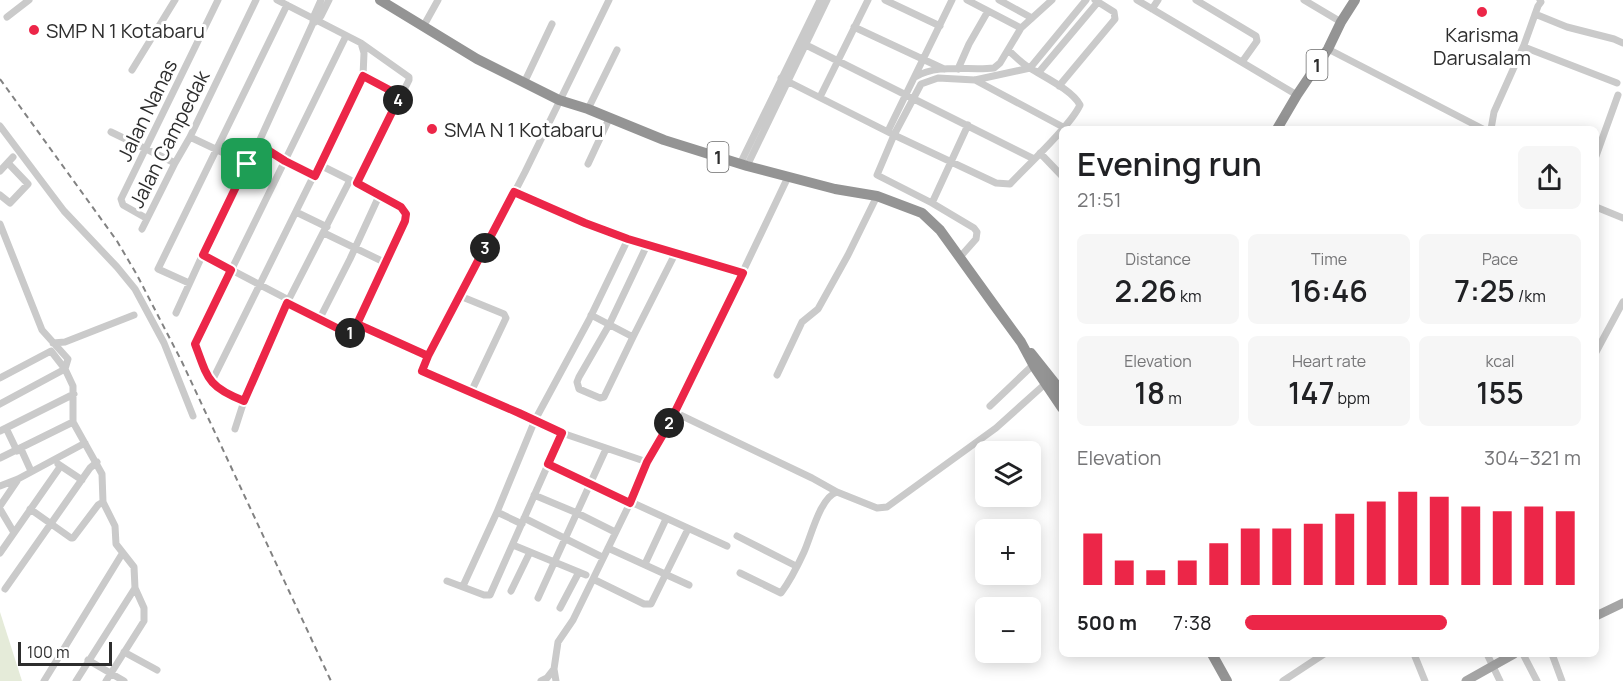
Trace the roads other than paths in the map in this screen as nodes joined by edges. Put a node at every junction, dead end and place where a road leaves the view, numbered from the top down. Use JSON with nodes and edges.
{"nodes":[{"id":1,"x":29,"y":0,"type":"edge"},
{"id":2,"x":175,"y":0,"type":"edge"},
{"id":3,"x":218,"y":0,"type":"edge"},
{"id":4,"x":256,"y":0,"type":"edge"},
{"id":5,"x":277,"y":0,"type":"edge"},
{"id":6,"x":321,"y":0,"type":"edge"},
{"id":7,"x":329,"y":0,"type":"edge"},
{"id":8,"x":380,"y":0,"type":"edge"},
{"id":9,"x":438,"y":0,"type":"edge"},
{"id":10,"x":609,"y":0,"type":"edge"},
{"id":11,"x":820,"y":0,"type":"edge"},
{"id":12,"x":827,"y":0,"type":"edge"},
{"id":13,"x":868,"y":0,"type":"edge"},
{"id":14,"x":885,"y":0,"type":"edge"},
{"id":15,"x":952,"y":0,"type":"edge"},
{"id":16,"x":968,"y":0,"type":"edge"},
{"id":17,"x":999,"y":0,"type":"edge"},
{"id":18,"x":1051,"y":0,"type":"edge"},
{"id":19,"x":1086,"y":0,"type":"edge"},
{"id":20,"x":1137,"y":0,"type":"edge"},
{"id":21,"x":1158,"y":0,"type":"edge"},
{"id":22,"x":1196,"y":0,"type":"edge"},
{"id":23,"x":1304,"y":0,"type":"edge"},
{"id":24,"x":1355,"y":0,"type":"edge"},
{"id":25,"x":1097,"y":1,"type":"edge"},
{"id":26,"x":1541,"y":1,"type":"edge"},
{"id":27,"x":287,"y":5,"type":"junction"},
{"id":28,"x":1152,"y":9,"type":"junction"},
{"id":29,"x":988,"y":10,"type":"junction"},
{"id":30,"x":1535,"y":15,"type":"junction"},
{"id":31,"x":7,"y":17,"type":"dead end"},
{"id":32,"x":1032,"y":18,"type":"junction"},
{"id":33,"x":314,"y":20,"type":"junction"},
{"id":34,"x":1341,"y":22,"type":"junction"},
{"id":35,"x":552,"y":24,"type":"dead end"},
{"id":36,"x":940,"y":26,"type":"junction"},
{"id":37,"x":423,"y":27,"type":"junction"},
{"id":38,"x":854,"y":27,"type":"junction"},
{"id":39,"x":1021,"y":28,"type":"junction"},
{"id":40,"x":346,"y":36,"type":"junction"},
{"id":41,"x":361,"y":43,"type":"junction"},
{"id":42,"x":803,"y":44,"type":"junction"},
{"id":43,"x":1623,"y":44,"type":"edge"},
{"id":44,"x":1524,"y":47,"type":"junction"},
{"id":45,"x":1328,"y":49,"type":"junction"},
{"id":46,"x":617,"y":50,"type":"dead end"},
{"id":47,"x":1008,"y":50,"type":"junction"},
{"id":48,"x":837,"y":60,"type":"junction"},
{"id":49,"x":924,"y":60,"type":"junction"},
{"id":50,"x":1242,"y":62,"type":"junction"},
{"id":51,"x":1030,"y":68,"type":"junction"},
{"id":52,"x":944,"y":69,"type":"junction"},
{"id":53,"x":958,"y":69,"type":"junction"},
{"id":54,"x":132,"y":70,"type":"dead end"},
{"id":55,"x":1039,"y":72,"type":"junction"},
{"id":56,"x":363,"y":76,"type":"junction"},
{"id":57,"x":915,"y":77,"type":"junction"},
{"id":58,"x":785,"y":79,"type":"junction"},
{"id":59,"x":975,"y":80,"type":"junction"},
{"id":60,"x":1617,"y":83,"type":"dead end"},
{"id":61,"x":524,"y":84,"type":"junction"},
{"id":62,"x":1059,"y":86,"type":"junction"},
{"id":63,"x":405,"y":88,"type":"dead end"},
{"id":64,"x":1297,"y":95,"type":"junction"},
{"id":65,"x":1618,"y":95,"type":"dead end"},
{"id":66,"x":910,"y":96,"type":"junction"},
{"id":67,"x":820,"y":97,"type":"junction"},
{"id":68,"x":560,"y":100,"type":"junction"},
{"id":69,"x":588,"y":109,"type":"junction"},
{"id":70,"x":609,"y":119,"type":"junction"},
{"id":71,"x":968,"y":125,"type":"junction"},
{"id":72,"x":0,"y":126,"type":"edge"},
{"id":73,"x":1061,"y":126,"type":"edge"},
{"id":74,"x":1064,"y":126,"type":"edge"},
{"id":75,"x":1279,"y":126,"type":"edge"},
{"id":76,"x":1477,"y":126,"type":"edge"},
{"id":77,"x":1492,"y":126,"type":"edge"},
{"id":78,"x":1059,"y":131,"type":"edge"},
{"id":79,"x":111,"y":132,"type":"dead end"},
{"id":80,"x":891,"y":133,"type":"junction"},
{"id":81,"x":190,"y":137,"type":"junction"},
{"id":82,"x":258,"y":144,"type":"junction"},
{"id":83,"x":147,"y":148,"type":"junction"},
{"id":84,"x":216,"y":148,"type":"junction"},
{"id":85,"x":1599,"y":148,"type":"edge"},
{"id":86,"x":1037,"y":156,"type":"junction"},
{"id":87,"x":14,"y":157,"type":"dead end"},
{"id":88,"x":285,"y":161,"type":"junction"},
{"id":89,"x":951,"y":162,"type":"junction"},
{"id":90,"x":8,"y":163,"type":"junction"},
{"id":91,"x":175,"y":163,"type":"junction"},
{"id":92,"x":247,"y":164,"type":"junction"},
{"id":93,"x":588,"y":164,"type":"dead end"},
{"id":94,"x":320,"y":165,"type":"junction"},
{"id":95,"x":743,"y":165,"type":"junction"},
{"id":96,"x":0,"y":171,"type":"edge"},
{"id":97,"x":1059,"y":174,"type":"edge"},
{"id":98,"x":315,"y":176,"type":"junction"},
{"id":99,"x":788,"y":177,"type":"junction"},
{"id":100,"x":354,"y":182,"type":"junction"},
{"id":101,"x":514,"y":192,"type":"junction"},
{"id":102,"x":0,"y":195,"type":"edge"},
{"id":103,"x":379,"y":196,"type":"junction"},
{"id":104,"x":877,"y":196,"type":"junction"},
{"id":105,"x":932,"y":203,"type":"junction"},
{"id":106,"x":1599,"y":211,"type":"edge"},
{"id":107,"x":296,"y":212,"type":"junction"},
{"id":108,"x":146,"y":218,"type":"junction"},
{"id":109,"x":1623,"y":218,"type":"edge"},
{"id":110,"x":0,"y":224,"type":"edge"},
{"id":111,"x":142,"y":229,"type":"dead end"},
{"id":112,"x":326,"y":230,"type":"junction"},
{"id":113,"x":628,"y":239,"type":"junction"},
{"id":114,"x":647,"y":244,"type":"junction"},
{"id":115,"x":355,"y":249,"type":"junction"},
{"id":116,"x":675,"y":254,"type":"junction"},
{"id":117,"x":203,"y":255,"type":"junction"},
{"id":118,"x":960,"y":257,"type":"junction"},
{"id":119,"x":386,"y":263,"type":"junction"},
{"id":120,"x":231,"y":270,"type":"junction"},
{"id":121,"x":743,"y":273,"type":"junction"},
{"id":122,"x":189,"y":283,"type":"junction"},
{"id":123,"x":259,"y":283,"type":"junction"},
{"id":124,"x":460,"y":296,"type":"junction"},
{"id":125,"x":288,"y":302,"type":"junction"},
{"id":126,"x":1623,"y":302,"type":"edge"},
{"id":127,"x":176,"y":313,"type":"dead end"},
{"id":128,"x":134,"y":315,"type":"dead end"},
{"id":129,"x":591,"y":315,"type":"junction"},
{"id":130,"x":320,"y":318,"type":"junction"},
{"id":131,"x":357,"y":324,"type":"junction"},
{"id":132,"x":609,"y":325,"type":"junction"},
{"id":133,"x":633,"y":337,"type":"junction"},
{"id":134,"x":1021,"y":342,"type":"junction"},
{"id":135,"x":53,"y":343,"type":"junction"},
{"id":136,"x":1599,"y":346,"type":"edge"},
{"id":137,"x":428,"y":356,"type":"junction"},
{"id":138,"x":1033,"y":365,"type":"junction"},
{"id":139,"x":65,"y":369,"type":"junction"},
{"id":140,"x":777,"y":375,"type":"dead end"},
{"id":141,"x":0,"y":378,"type":"edge"},
{"id":142,"x":212,"y":383,"type":"junction"},
{"id":143,"x":1045,"y":384,"type":"junction"},
{"id":144,"x":1059,"y":388,"type":"edge"},
{"id":145,"x":471,"y":392,"type":"junction"},
{"id":146,"x":74,"y":394,"type":"junction"},
{"id":147,"x":244,"y":401,"type":"junction"},
{"id":148,"x":0,"y":403,"type":"edge"},
{"id":149,"x":1059,"y":404,"type":"edge"},
{"id":150,"x":990,"y":406,"type":"dead end"},
{"id":151,"x":674,"y":412,"type":"junction"},
{"id":152,"x":193,"y":416,"type":"dead end"},
{"id":153,"x":535,"y":420,"type":"junction"},
{"id":154,"x":73,"y":422,"type":"junction"},
{"id":155,"x":235,"y":429,"type":"dead end"},
{"id":156,"x":3,"y":430,"type":"edge"},
{"id":157,"x":562,"y":433,"type":"junction"},
{"id":158,"x":85,"y":443,"type":"junction"},
{"id":159,"x":606,"y":449,"type":"junction"},
{"id":160,"x":19,"y":450,"type":"junction"},
{"id":161,"x":0,"y":458,"type":"edge"},
{"id":162,"x":54,"y":460,"type":"junction"},
{"id":163,"x":97,"y":462,"type":"junction"},
{"id":164,"x":647,"y":462,"type":"junction"},
{"id":165,"x":548,"y":464,"type":"junction"},
{"id":166,"x":60,"y":467,"type":"junction"},
{"id":167,"x":31,"y":471,"type":"junction"},
{"id":168,"x":18,"y":479,"type":"junction"},
{"id":169,"x":82,"y":480,"type":"junction"},
{"id":170,"x":590,"y":484,"type":"junction"},
{"id":171,"x":0,"y":486,"type":"edge"},
{"id":172,"x":837,"y":492,"type":"junction"},
{"id":173,"x":534,"y":495,"type":"junction"},
{"id":174,"x":103,"y":502,"type":"junction"},
{"id":175,"x":630,"y":503,"type":"junction"},
{"id":176,"x":0,"y":508,"type":"edge"},
{"id":177,"x":30,"y":509,"type":"junction"},
{"id":178,"x":497,"y":512,"type":"junction"},
{"id":179,"x":577,"y":513,"type":"junction"},
{"id":180,"x":666,"y":519,"type":"junction"},
{"id":181,"x":523,"y":521,"type":"junction"},
{"id":182,"x":51,"y":522,"type":"junction"},
{"id":183,"x":688,"y":529,"type":"junction"},
{"id":184,"x":13,"y":531,"type":"junction"},
{"id":185,"x":615,"y":532,"type":"junction"},
{"id":186,"x":737,"y":536,"type":"dead end"},
{"id":187,"x":565,"y":538,"type":"junction"},
{"id":188,"x":513,"y":545,"type":"junction"},
{"id":189,"x":727,"y":546,"type":"dead end"},
{"id":190,"x":608,"y":548,"type":"junction"},
{"id":191,"x":530,"y":552,"type":"junction"},
{"id":192,"x":0,"y":553,"type":"edge"},
{"id":193,"x":122,"y":554,"type":"junction"},
{"id":194,"x":602,"y":557,"type":"junction"},
{"id":195,"x":554,"y":562,"type":"junction"},
{"id":196,"x":645,"y":564,"type":"junction"},
{"id":197,"x":796,"y":566,"type":"junction"},
{"id":198,"x":579,"y":572,"type":"junction"},
{"id":199,"x":740,"y":573,"type":"dead end"},
{"id":200,"x":666,"y":574,"type":"junction"},
{"id":201,"x":590,"y":577,"type":"junction"},
{"id":202,"x":447,"y":581,"type":"dead end"},
{"id":203,"x":689,"y":585,"type":"dead end"},
{"id":204,"x":463,"y":586,"type":"junction"},
{"id":205,"x":135,"y":588,"type":"junction"},
{"id":206,"x":5,"y":589,"type":"dead end"},
{"id":207,"x":511,"y":591,"type":"dead end"},
{"id":208,"x":538,"y":598,"type":"dead end"},
{"id":209,"x":1623,"y":603,"type":"edge"},
{"id":210,"x":561,"y":608,"type":"dead end"},
{"id":211,"x":1599,"y":615,"type":"edge"},
{"id":212,"x":124,"y":652,"type":"junction"},
{"id":213,"x":1214,"y":657,"type":"edge"},
{"id":214,"x":1319,"y":657,"type":"edge"},
{"id":215,"x":1415,"y":657,"type":"edge"},
{"id":216,"x":1488,"y":657,"type":"edge"},
{"id":217,"x":1508,"y":657,"type":"edge"},
{"id":218,"x":1525,"y":657,"type":"edge"},
{"id":219,"x":1552,"y":657,"type":"edge"},
{"id":220,"x":88,"y":660,"type":"junction"},
{"id":221,"x":1491,"y":666,"type":"junction"},
{"id":222,"x":554,"y":669,"type":"junction"},
{"id":223,"x":157,"y":670,"type":"dead end"},
{"id":224,"x":111,"y":673,"type":"junction"},
{"id":225,"x":45,"y":681,"type":"edge"},
{"id":226,"x":76,"y":681,"type":"edge"},
{"id":227,"x":105,"y":681,"type":"edge"},
{"id":228,"x":124,"y":681,"type":"edge"},
{"id":229,"x":541,"y":681,"type":"edge"},
{"id":230,"x":556,"y":681,"type":"edge"},
{"id":231,"x":1227,"y":681,"type":"edge"},
{"id":232,"x":1283,"y":681,"type":"edge"},
{"id":233,"x":1425,"y":681,"type":"edge"},
{"id":234,"x":1466,"y":681,"type":"edge"},
{"id":235,"x":1500,"y":681,"type":"edge"},
{"id":236,"x":1537,"y":681,"type":"edge"},
{"id":237,"x":1562,"y":681,"type":"edge"}],
"edges":[{"from":1,"to":31,"type":"street"},
{"from":2,"to":54,"type":"street"},
{"from":3,"to":83,"type":"street","name":"Jalan Nanas"},
{"from":4,"to":81,"type":"street","name":"Jalan Campedak"},
{"from":5,"to":27,"type":"street"},
{"from":6,"to":33,"type":"street"},
{"from":7,"to":33,"type":"street"},
{"from":8,"to":37,"type":"highway","number":"1"},
{"from":9,"to":37,"type":"street"},
{"from":10,"to":68,"type":"street"},
{"from":11,"to":42,"type":"street"},
{"from":12,"to":42,"type":"street"},
{"from":13,"to":38,"type":"street"},
{"from":14,"to":36,"type":"street"},
{"from":15,"to":36,"type":"street"},
{"from":16,"to":29,"type":"street"},
{"from":17,"to":32,"type":"street"},
{"from":18,"to":32,"type":"street"},
{"from":19,"to":51,"type":"street"},
{"from":20,"to":28,"type":"street"},
{"from":21,"to":28,"type":"street"},
{"from":22,"to":50,"type":"street"},
{"from":23,"to":34,"type":"street"},
{"from":24,"to":34,"type":"highway","number":"1"},
{"from":25,"to":55,"type":"street"},
{"from":25,"to":62,"type":"street"},
{"from":26,"to":30,"type":"street"},
{"from":27,"to":33,"type":"street"},
{"from":27,"to":84,"type":"street"},
{"from":28,"to":50,"type":"street"},
{"from":29,"to":39,"type":"street"},
{"from":29,"to":53,"type":"street"},
{"from":30,"to":43,"type":"street"},
{"from":30,"to":44,"type":"street"},
{"from":32,"to":39,"type":"street"},
{"from":33,"to":40,"type":"street"},
{"from":33,"to":82,"type":"street"},
{"from":34,"to":45,"type":"highway","number":"1"},
{"from":35,"to":61,"type":"street"},
{"from":36,"to":49,"type":"street"},
{"from":37,"to":61,"type":"highway","number":"1"},
{"from":38,"to":48,"type":"street"},
{"from":38,"to":49,"type":"street"},
{"from":39,"to":47,"type":"street"},
{"from":40,"to":41,"type":"street"},
{"from":40,"to":88,"type":"street"},
{"from":41,"to":56,"type":"street"},
{"from":41,"to":63,"type":"street"},
{"from":42,"to":48,"type":"street"},
{"from":42,"to":58,"type":"street"},
{"from":44,"to":60,"type":"street"},
{"from":44,"to":77,"type":"street"},
{"from":45,"to":64,"type":"highway","number":"1"},
{"from":45,"to":76,"type":"street"},
{"from":46,"to":69,"type":"street"},
{"from":47,"to":51,"type":"street"},
{"from":47,"to":53,"type":"street"},
{"from":48,"to":66,"type":"street"},
{"from":48,"to":67,"type":"street"},
{"from":49,"to":52,"type":"street"},
{"from":49,"to":57,"type":"street"},
{"from":50,"to":64,"type":"street"},
{"from":51,"to":55,"type":"street"},
{"from":51,"to":59,"type":"street"},
{"from":52,"to":53,"type":"street"},
{"from":52,"to":57,"type":"street"},
{"from":55,"to":62,"type":"street"},
{"from":56,"to":94,"type":"street"},
{"from":56,"to":100,"type":"street"},
{"from":57,"to":66,"type":"street"},
{"from":58,"to":67,"type":"street"},
{"from":58,"to":95,"type":"street"},
{"from":59,"to":66,"type":"street"},
{"from":59,"to":73,"type":"street"},
{"from":61,"to":68,"type":"highway","number":"1"},
{"from":62,"to":74,"type":"street"},
{"from":64,"to":75,"type":"highway","number":"1"},
{"from":65,"to":85,"type":"street"},
{"from":66,"to":71,"type":"street"},
{"from":66,"to":80,"type":"street"},
{"from":67,"to":80,"type":"street"},
{"from":68,"to":69,"type":"highway","number":"1"},
{"from":68,"to":101,"type":"street"},
{"from":69,"to":70,"type":"highway","number":"1"},
{"from":70,"to":93,"type":"street"},
{"from":70,"to":95,"type":"highway","number":"1"},
{"from":71,"to":86,"type":"street"},
{"from":71,"to":89,"type":"street"},
{"from":72,"to":152,"type":"street"},
{"from":78,"to":86,"type":"street"},
{"from":79,"to":83,"type":"street"},
{"from":80,"to":89,"type":"street"},
{"from":80,"to":105,"type":"street"},
{"from":81,"to":84,"type":"street"},
{"from":81,"to":91,"type":"street","name":"Jalan Campedak"},
{"from":82,"to":88,"type":"street"},
{"from":82,"to":92,"type":"street"},
{"from":83,"to":91,"type":"street"},
{"from":83,"to":108,"type":"street","name":"Jalan Nanas"},
{"from":84,"to":92,"type":"street"},
{"from":84,"to":122,"type":"street"},
{"from":86,"to":89,"type":"street"},
{"from":86,"to":97,"type":"street"},
{"from":87,"to":90,"type":"street"},
{"from":88,"to":98,"type":"street"},
{"from":88,"to":120,"type":"street"},
{"from":89,"to":105,"type":"street"},
{"from":90,"to":96,"type":"street"},
{"from":90,"to":102,"type":"street"},
{"from":91,"to":108,"type":"street","name":"Jalan Campedak"},
{"from":92,"to":117,"type":"street"},
{"from":94,"to":98,"type":"street"},
{"from":94,"to":100,"type":"street"},
{"from":95,"to":99,"type":"highway","number":"1"},
{"from":98,"to":107,"type":"street"},
{"from":99,"to":104,"type":"highway","number":"1"},
{"from":99,"to":121,"type":"street"},
{"from":100,"to":103,"type":"street"},
{"from":100,"to":112,"type":"street"},
{"from":101,"to":113,"type":"street"},
{"from":101,"to":124,"type":"street"},
{"from":103,"to":115,"type":"street"},
{"from":103,"to":119,"type":"street"},
{"from":104,"to":118,"type":"highway","number":"1"},
{"from":104,"to":140,"type":"street"},
{"from":105,"to":118,"type":"street"},
{"from":106,"to":109,"type":"street"},
{"from":107,"to":112,"type":"street"},
{"from":107,"to":123,"type":"street"},
{"from":108,"to":111,"type":"street","name":"Jalan Campedak"},
{"from":110,"to":135,"type":"street"},
{"from":112,"to":115,"type":"street"},
{"from":112,"to":125,"type":"street"},
{"from":113,"to":114,"type":"street"},
{"from":113,"to":129,"type":"street"},
{"from":114,"to":116,"type":"street"},
{"from":114,"to":132,"type":"street"},
{"from":115,"to":119,"type":"street"},
{"from":115,"to":130,"type":"street"},
{"from":116,"to":121,"type":"street"},
{"from":116,"to":133,"type":"street"},
{"from":117,"to":120,"type":"street"},
{"from":117,"to":122,"type":"street"},
{"from":118,"to":134,"type":"highway","number":"1"},
{"from":119,"to":131,"type":"street"},
{"from":120,"to":123,"type":"street"},
{"from":120,"to":142,"type":"street"},
{"from":121,"to":151,"type":"street"},
{"from":122,"to":127,"type":"street"},
{"from":123,"to":125,"type":"street"},
{"from":123,"to":142,"type":"street"},
{"from":124,"to":137,"type":"street"},
{"from":124,"to":145,"type":"street"},
{"from":125,"to":130,"type":"street"},
{"from":125,"to":147,"type":"street"},
{"from":126,"to":136,"type":"street"},
{"from":128,"to":135,"type":"street"},
{"from":129,"to":132,"type":"street"},
{"from":129,"to":153,"type":"street"},
{"from":130,"to":131,"type":"street"},
{"from":131,"to":137,"type":"street"},
{"from":132,"to":133,"type":"street"},
{"from":132,"to":133,"type":"street"},
{"from":134,"to":138,"type":"highway","number":"1"},
{"from":134,"to":144,"type":"highway","number":"1"},
{"from":135,"to":139,"type":"street"},
{"from":137,"to":145,"type":"street"},
{"from":138,"to":143,"type":"highway","number":"1"},
{"from":138,"to":150,"type":"street"},
{"from":139,"to":141,"type":"street"},
{"from":139,"to":146,"type":"street"},
{"from":139,"to":148,"type":"street"},
{"from":142,"to":147,"type":"street"},
{"from":143,"to":149,"type":"highway","number":"1"},
{"from":143,"to":172,"type":"street"},
{"from":145,"to":153,"type":"street"},
{"from":146,"to":154,"type":"street"},
{"from":146,"to":156,"type":"street"},
{"from":147,"to":155,"type":"street"},
{"from":151,"to":164,"type":"street"},
{"from":151,"to":172,"type":"street"},
{"from":153,"to":157,"type":"street"},
{"from":153,"to":178,"type":"street"},
{"from":154,"to":158,"type":"street"},
{"from":154,"to":160,"type":"street"},
{"from":156,"to":160,"type":"street"},
{"from":157,"to":159,"type":"street"},
{"from":157,"to":165,"type":"street"},
{"from":158,"to":162,"type":"street"},
{"from":158,"to":163,"type":"street"},
{"from":159,"to":164,"type":"street"},
{"from":159,"to":170,"type":"street"},
{"from":160,"to":161,"type":"street"},
{"from":160,"to":167,"type":"street"},
{"from":162,"to":166,"type":"street"},
{"from":162,"to":167,"type":"street"},
{"from":163,"to":169,"type":"street"},
{"from":163,"to":174,"type":"street"},
{"from":164,"to":175,"type":"street"},
{"from":165,"to":170,"type":"street"},
{"from":165,"to":173,"type":"street"},
{"from":166,"to":169,"type":"street"},
{"from":166,"to":177,"type":"street"},
{"from":167,"to":168,"type":"street"},
{"from":168,"to":171,"type":"street"},
{"from":168,"to":176,"type":"street"},
{"from":169,"to":182,"type":"street"},
{"from":170,"to":175,"type":"street"},
{"from":170,"to":179,"type":"street"},
{"from":172,"to":197,"type":"street"},
{"from":173,"to":179,"type":"street"},
{"from":173,"to":181,"type":"street"},
{"from":174,"to":182,"type":"street"},
{"from":174,"to":193,"type":"street"},
{"from":175,"to":180,"type":"street"},
{"from":175,"to":185,"type":"street"},
{"from":176,"to":184,"type":"street"},
{"from":177,"to":182,"type":"street"},
{"from":177,"to":184,"type":"street"},
{"from":178,"to":181,"type":"street"},
{"from":178,"to":204,"type":"street"},
{"from":179,"to":185,"type":"street"},
{"from":179,"to":187,"type":"street"},
{"from":180,"to":183,"type":"street"},
{"from":180,"to":196,"type":"street"},
{"from":181,"to":187,"type":"street"},
{"from":181,"to":188,"type":"street"},
{"from":182,"to":206,"type":"street"},
{"from":183,"to":189,"type":"street"},
{"from":183,"to":200,"type":"street"},
{"from":184,"to":192,"type":"street"},
{"from":185,"to":190,"type":"street"},
{"from":186,"to":197,"type":"street"},
{"from":187,"to":194,"type":"street"},
{"from":187,"to":195,"type":"street"},
{"from":188,"to":191,"type":"street"},
{"from":188,"to":204,"type":"street"},
{"from":190,"to":194,"type":"street"},
{"from":190,"to":196,"type":"street"},
{"from":191,"to":195,"type":"street"},
{"from":191,"to":207,"type":"street"},
{"from":193,"to":205,"type":"street"},
{"from":193,"to":225,"type":"street"},
{"from":194,"to":201,"type":"street"},
{"from":195,"to":198,"type":"street"},
{"from":195,"to":208,"type":"street"},
{"from":196,"to":200,"type":"street"},
{"from":197,"to":199,"type":"street"},
{"from":198,"to":201,"type":"street"},
{"from":198,"to":210,"type":"street"},
{"from":200,"to":201,"type":"street"},
{"from":200,"to":203,"type":"street"},
{"from":201,"to":222,"type":"street"},
{"from":202,"to":204,"type":"street"},
{"from":205,"to":212,"type":"street"},
{"from":205,"to":220,"type":"street"},
{"from":209,"to":211,"type":"main road"},
{"from":212,"to":223,"type":"street"},
{"from":212,"to":224,"type":"street"},
{"from":213,"to":231,"type":"highway"},
{"from":214,"to":232,"type":"street"},
{"from":215,"to":233,"type":"street"},
{"from":216,"to":221,"type":"street"},
{"from":217,"to":221,"type":"main road"},
{"from":218,"to":236,"type":"street"},
{"from":219,"to":237,"type":"street"},
{"from":220,"to":224,"type":"street"},
{"from":220,"to":226,"type":"street"},
{"from":221,"to":234,"type":"main road"},
{"from":221,"to":235,"type":"street"},
{"from":222,"to":229,"type":"street"},
{"from":222,"to":230,"type":"street"},
{"from":224,"to":227,"type":"street"},
{"from":224,"to":228,"type":"street"}]}
